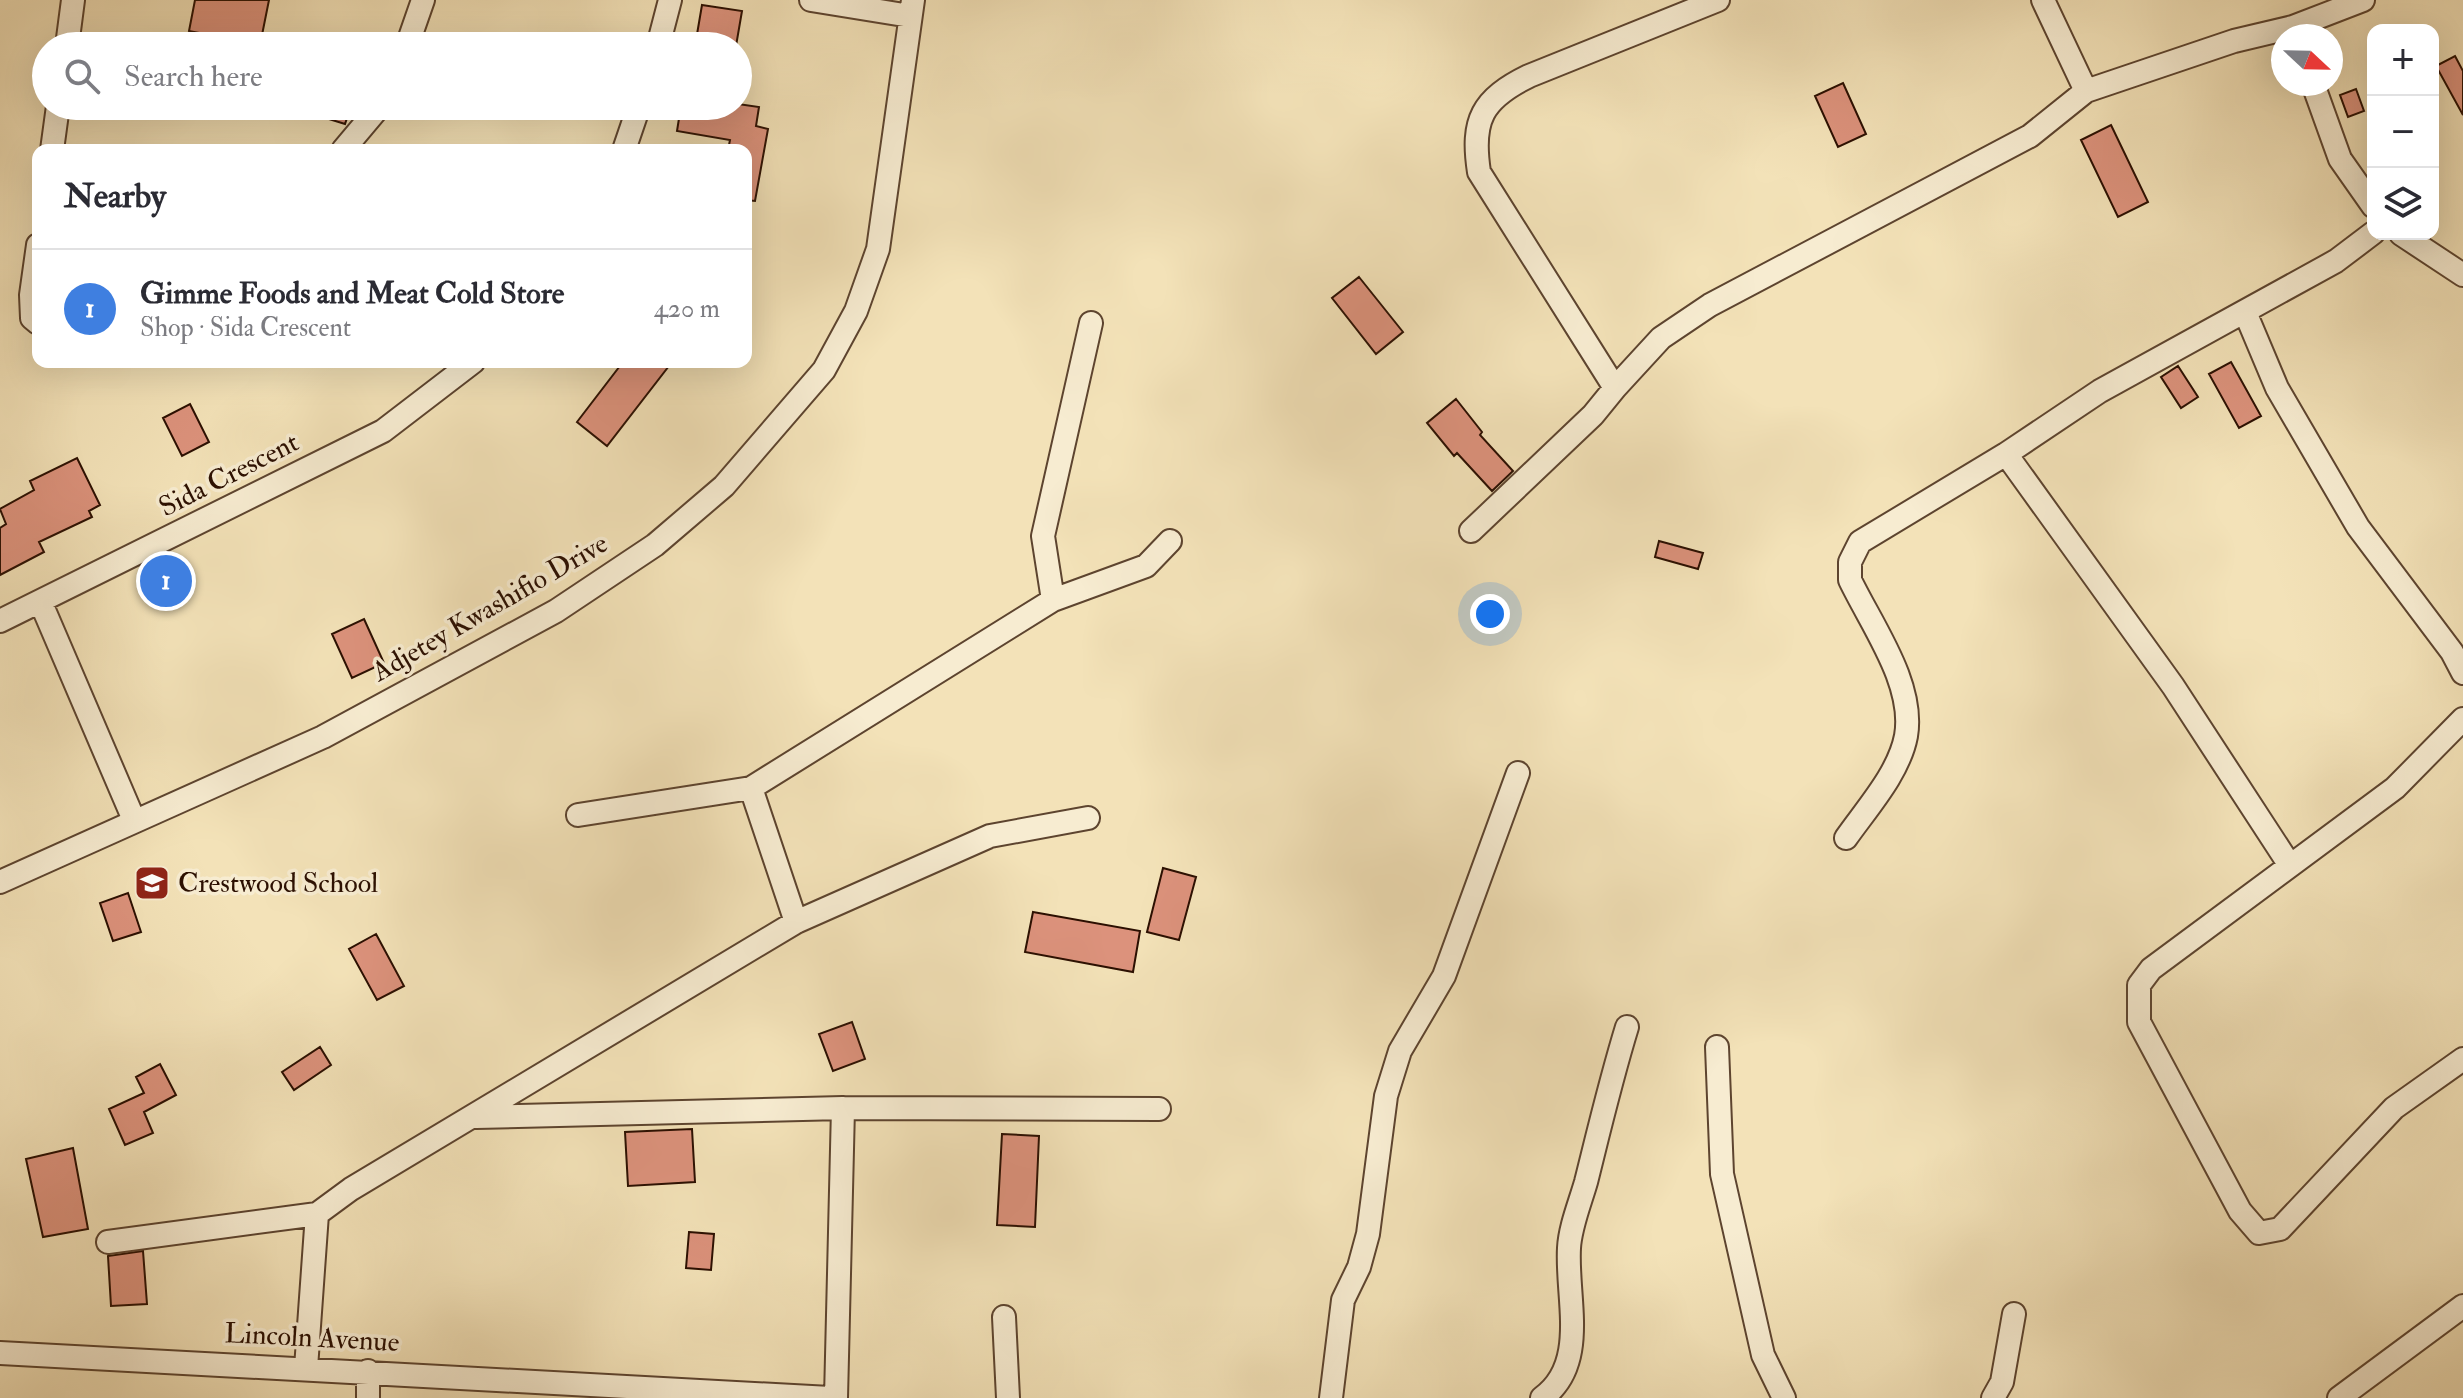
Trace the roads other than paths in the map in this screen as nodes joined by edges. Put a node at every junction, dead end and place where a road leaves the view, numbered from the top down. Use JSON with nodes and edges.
{"nodes":[{"id":1,"x":73,"y":0,"type":"edge"},
{"id":2,"x":423,"y":0,"type":"edge"},
{"id":3,"x":670,"y":0,"type":"edge"},
{"id":4,"x":811,"y":0,"type":"edge"},
{"id":5,"x":1718,"y":0,"type":"edge"},
{"id":6,"x":2043,"y":0,"type":"edge"},
{"id":7,"x":2363,"y":0,"type":"edge"},
{"id":8,"x":911,"y":8,"type":"edge"},
{"id":9,"x":2310,"y":24,"type":"edge"},
{"id":10,"x":69,"y":32,"type":"edge"},
{"id":11,"x":412,"y":32,"type":"edge"},
{"id":12,"x":662,"y":32,"type":"edge"},
{"id":13,"x":2271,"y":35,"type":"edge"},
{"id":14,"x":2086,"y":91,"type":"junction"},
{"id":15,"x":2317,"y":96,"type":"edge"},
{"id":16,"x":56,"y":120,"type":"edge"},
{"id":17,"x":368,"y":120,"type":"edge"},
{"id":18,"x":634,"y":120,"type":"edge"},
{"id":19,"x":53,"y":144,"type":"edge"},
{"id":20,"x":348,"y":144,"type":"edge"},
{"id":21,"x":626,"y":144,"type":"edge"},
{"id":22,"x":2367,"y":197,"type":"edge"},
{"id":23,"x":2367,"y":238,"type":"edge"},
{"id":24,"x":2410,"y":240,"type":"edge"},
{"id":25,"x":2463,"y":275,"type":"edge"},
{"id":26,"x":32,"y":288,"type":"edge"},
{"id":27,"x":2245,"y":312,"type":"junction"},
{"id":28,"x":32,"y":318,"type":"edge"},
{"id":29,"x":1091,"y":323,"type":"dead end"},
{"id":30,"x":465,"y":368,"type":"edge"},
{"id":31,"x":1615,"y":388,"type":"junction"},
{"id":32,"x":2006,"y":454,"type":"junction"},
{"id":33,"x":1471,"y":531,"type":"dead end"},
{"id":34,"x":1170,"y":541,"type":"dead end"},
{"id":35,"x":1053,"y":600,"type":"junction"},
{"id":36,"x":41,"y":603,"type":"junction"},
{"id":37,"x":0,"y":621,"type":"edge"},
{"id":38,"x":2463,"y":673,"type":"edge"},
{"id":39,"x":2463,"y":719,"type":"edge"},
{"id":40,"x":1518,"y":773,"type":"dead end"},
{"id":41,"x":751,"y":788,"type":"junction"},
{"id":42,"x":578,"y":815,"type":"dead end"},
{"id":43,"x":1088,"y":818,"type":"dead end"},
{"id":44,"x":134,"y":820,"type":"junction"},
{"id":45,"x":1846,"y":838,"type":"dead end"},
{"id":46,"x":2289,"y":864,"type":"junction"},
{"id":47,"x":0,"y":882,"type":"edge"},
{"id":48,"x":796,"y":922,"type":"junction"},
{"id":49,"x":1627,"y":1027,"type":"dead end"},
{"id":50,"x":1717,"y":1047,"type":"dead end"},
{"id":51,"x":2463,"y":1059,"type":"edge"},
{"id":52,"x":843,"y":1108,"type":"junction"},
{"id":53,"x":1159,"y":1109,"type":"dead end"},
{"id":54,"x":471,"y":1117,"type":"junction"},
{"id":55,"x":317,"y":1214,"type":"junction"},
{"id":56,"x":108,"y":1242,"type":"dead end"},
{"id":57,"x":2463,"y":1306,"type":"edge"},
{"id":58,"x":2014,"y":1314,"type":"dead end"},
{"id":59,"x":1004,"y":1317,"type":"dead end"},
{"id":60,"x":0,"y":1353,"type":"edge"},
{"id":61,"x":306,"y":1368,"type":"junction"},
{"id":62,"x":368,"y":1371,"type":"junction"},
{"id":63,"x":607,"y":1391,"type":"edge"},
{"id":64,"x":368,"y":1398,"type":"edge"},
{"id":65,"x":833,"y":1398,"type":"edge"},
{"id":66,"x":1008,"y":1398,"type":"edge"},
{"id":67,"x":1331,"y":1398,"type":"edge"},
{"id":68,"x":1542,"y":1398,"type":"edge"},
{"id":69,"x":1784,"y":1398,"type":"edge"},
{"id":70,"x":1993,"y":1398,"type":"edge"},
{"id":71,"x":2339,"y":1398,"type":"edge"}],
"edges":[{"from":1,"to":10,"type":"street"},
{"from":2,"to":11,"type":"street"},
{"from":3,"to":12,"type":"street"},
{"from":4,"to":8,"type":"street"},
{"from":5,"to":31,"type":"street"},
{"from":6,"to":14,"type":"street"},
{"from":7,"to":9,"type":"street"},
{"from":8,"to":44,"type":"street","name":"Adjetey Kwashifio Drive"},
{"from":13,"to":14,"type":"street"},
{"from":14,"to":31,"type":"street"},
{"from":15,"to":22,"type":"street"},
{"from":16,"to":19,"type":"street"},
{"from":17,"to":20,"type":"street"},
{"from":18,"to":21,"type":"street"},
{"from":23,"to":27,"type":"street"},
{"from":24,"to":25,"type":"street"},
{"from":26,"to":28,"type":"street"},
{"from":27,"to":32,"type":"street"},
{"from":27,"to":38,"type":"street"},
{"from":29,"to":35,"type":"street"},
{"from":30,"to":36,"type":"street","name":"Sida Crescent"},
{"from":31,"to":33,"type":"street"},
{"from":32,"to":45,"type":"street"},
{"from":32,"to":46,"type":"street"},
{"from":34,"to":35,"type":"street"},
{"from":35,"to":41,"type":"street"},
{"from":36,"to":37,"type":"street","name":"Sida Crescent"},
{"from":36,"to":44,"type":"street"},
{"from":39,"to":46,"type":"street"},
{"from":40,"to":67,"type":"street"},
{"from":41,"to":42,"type":"street"},
{"from":41,"to":48,"type":"street"},
{"from":43,"to":48,"type":"street"},
{"from":44,"to":47,"type":"street","name":"Adjetey Kwashifio Drive"},
{"from":46,"to":51,"type":"street"},
{"from":48,"to":54,"type":"street"},
{"from":49,"to":68,"type":"street"},
{"from":50,"to":69,"type":"street"},
{"from":52,"to":53,"type":"street"},
{"from":52,"to":54,"type":"street"},
{"from":52,"to":65,"type":"street"},
{"from":54,"to":55,"type":"street"},
{"from":55,"to":56,"type":"street"},
{"from":55,"to":61,"type":"street"},
{"from":57,"to":71,"type":"street"},
{"from":58,"to":70,"type":"street"},
{"from":59,"to":66,"type":"street"},
{"from":60,"to":61,"type":"street","name":"Lincoln Avenue"},
{"from":61,"to":62,"type":"street","name":"Lincoln Avenue"},
{"from":62,"to":63,"type":"street","name":"Lincoln Avenue"},
{"from":62,"to":64,"type":"street"},
{"from":63,"to":65,"type":"street","name":"Lincoln Avenue"}]}
